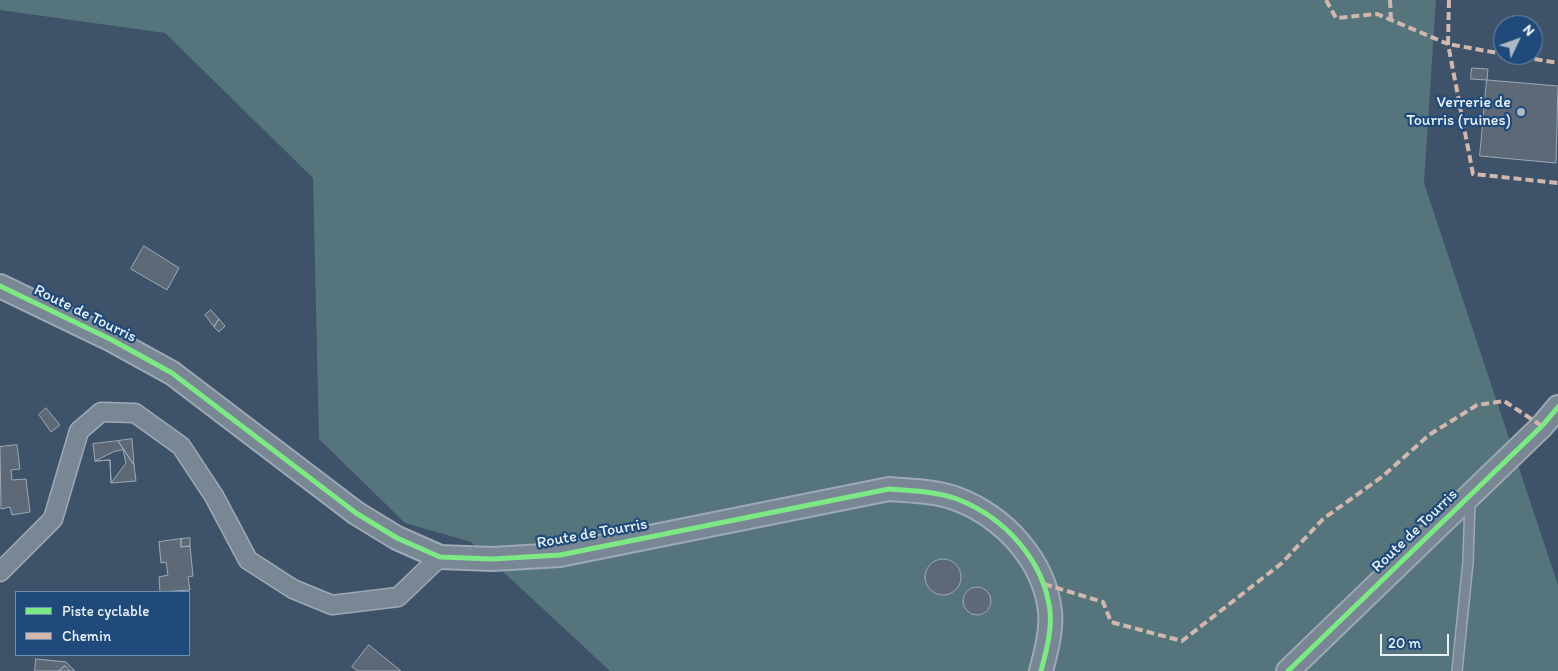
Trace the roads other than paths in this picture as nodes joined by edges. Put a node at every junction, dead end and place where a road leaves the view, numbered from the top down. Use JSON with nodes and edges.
{"nodes":[{"id":1,"x":0,"y":286,"type":"edge"},
{"id":2,"x":1558,"y":407,"type":"edge"},
{"id":3,"x":1470,"y":496,"type":"junction"},
{"id":4,"x":440,"y":557,"type":"junction"},
{"id":5,"x":0,"y":572,"type":"edge"},
{"id":6,"x":1041,"y":671,"type":"edge"},
{"id":7,"x":1288,"y":671,"type":"edge"},
{"id":8,"x":1457,"y":671,"type":"edge"}],
"edges":[{"from":1,"to":4,"type":"street","name":"Route de Tourris"},
{"from":2,"to":3,"type":"street","name":"Route de Tourris"},
{"from":3,"to":7,"type":"street","name":"Route de Tourris"},
{"from":3,"to":8,"type":"lane"},
{"from":4,"to":5,"type":"street"},
{"from":4,"to":6,"type":"street","name":"Route de Tourris"}]}
